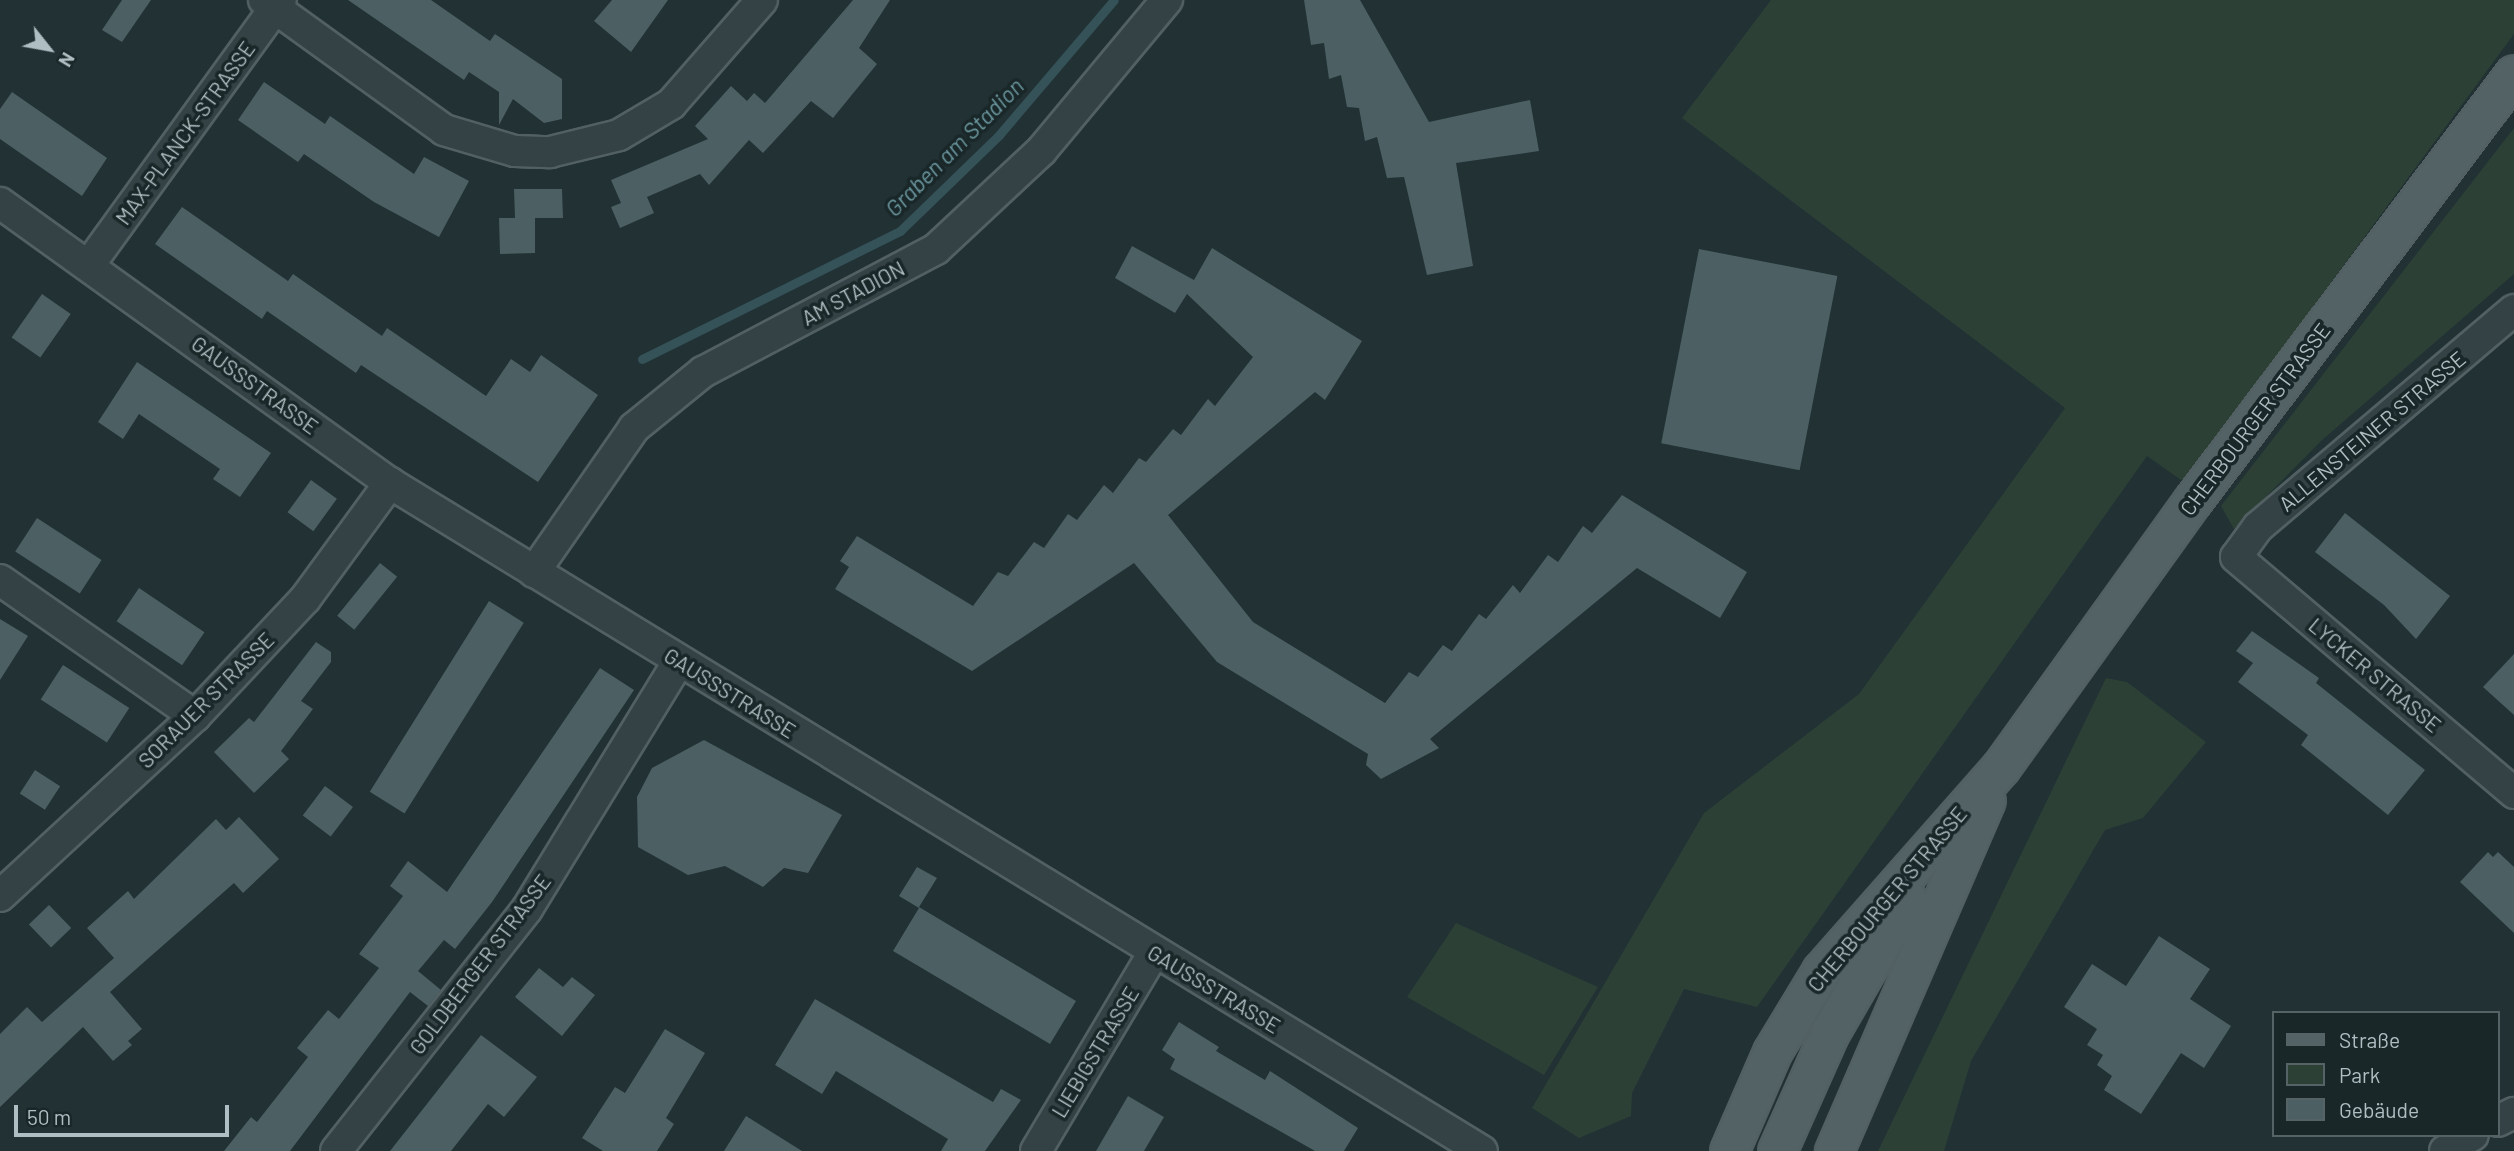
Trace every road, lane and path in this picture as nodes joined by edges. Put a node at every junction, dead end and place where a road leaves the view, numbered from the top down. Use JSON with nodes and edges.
{"nodes":[{"id":1,"x":762,"y":0,"type":"edge"},
{"id":2,"x":1167,"y":0,"type":"edge"},
{"id":3,"x":274,"y":3,"type":"edge"},
{"id":4,"x":2514,"y":74,"type":"edge"},
{"id":5,"x":0,"y":203,"type":"edge"},
{"id":6,"x":89,"y":265,"type":"junction"},
{"id":7,"x":2514,"y":310,"type":"edge"},
{"id":8,"x":390,"y":483,"type":"junction"},
{"id":9,"x":2236,"y":557,"type":"joint"},
{"id":10,"x":534,"y":572,"type":"junction"},
{"id":11,"x":0,"y":580,"type":"edge"},
{"id":12,"x":679,"y":662,"type":"junction"},
{"id":13,"x":195,"y":716,"type":"junction"},
{"id":14,"x":2001,"y":767,"type":"junction"},
{"id":15,"x":2513,"y":791,"type":"edge"},
{"id":16,"x":0,"y":896,"type":"edge"},
{"id":17,"x":1154,"y":952,"type":"junction"},
{"id":18,"x":2470,"y":1137,"type":"edge"},
{"id":19,"x":336,"y":1151,"type":"edge"},
{"id":20,"x":1036,"y":1151,"type":"edge"},
{"id":21,"x":1482,"y":1151,"type":"edge"},
{"id":22,"x":1729,"y":1151,"type":"edge"},
{"id":23,"x":1777,"y":1151,"type":"edge"},
{"id":24,"x":1834,"y":1151,"type":"edge"},
{"id":25,"x":2445,"y":1151,"type":"edge"}],
"edges":[{"from":1,"to":3,"type":"street"},
{"from":2,"to":10,"type":"street","name":"AM STADION"},
{"from":3,"to":6,"type":"street","name":"MAX-PLANCK-STRASSE"},
{"from":4,"to":14,"type":"main road","name":"CHERBOURGER STRASSE"},
{"from":5,"to":6,"type":"street","name":"GAUSSSTRASSE"},
{"from":6,"to":8,"type":"street","name":"GAUSSSTRASSE"},
{"from":7,"to":9,"type":"street","name":"ALLENSTEINER STRASSE"},
{"from":8,"to":10,"type":"street","name":"GAUSSSTRASSE"},
{"from":8,"to":13,"type":"street","name":"SORAUER STRASSE"},
{"from":9,"to":15,"type":"street","name":"LYCKER STRASSE"},
{"from":10,"to":12,"type":"street","name":"GAUSSSTRASSE"},
{"from":11,"to":13,"type":"street"},
{"from":12,"to":17,"type":"street","name":"GAUSSSTRASSE"},
{"from":12,"to":19,"type":"street","name":"GOLDBERGER STRASSE"},
{"from":13,"to":16,"type":"street","name":"SORAUER STRASSE"},
{"from":14,"to":22,"type":"main road","name":"CHERBOURGER STRASSE"},
{"from":14,"to":23,"type":"main road"},
{"from":14,"to":24,"type":"main road","name":"CHERBOURGER STRASSE"},
{"from":17,"to":20,"type":"street","name":"LIEBIGSTRASSE"},
{"from":17,"to":21,"type":"street","name":"GAUSSSTRASSE"},
{"from":18,"to":25,"type":"street"}]}
